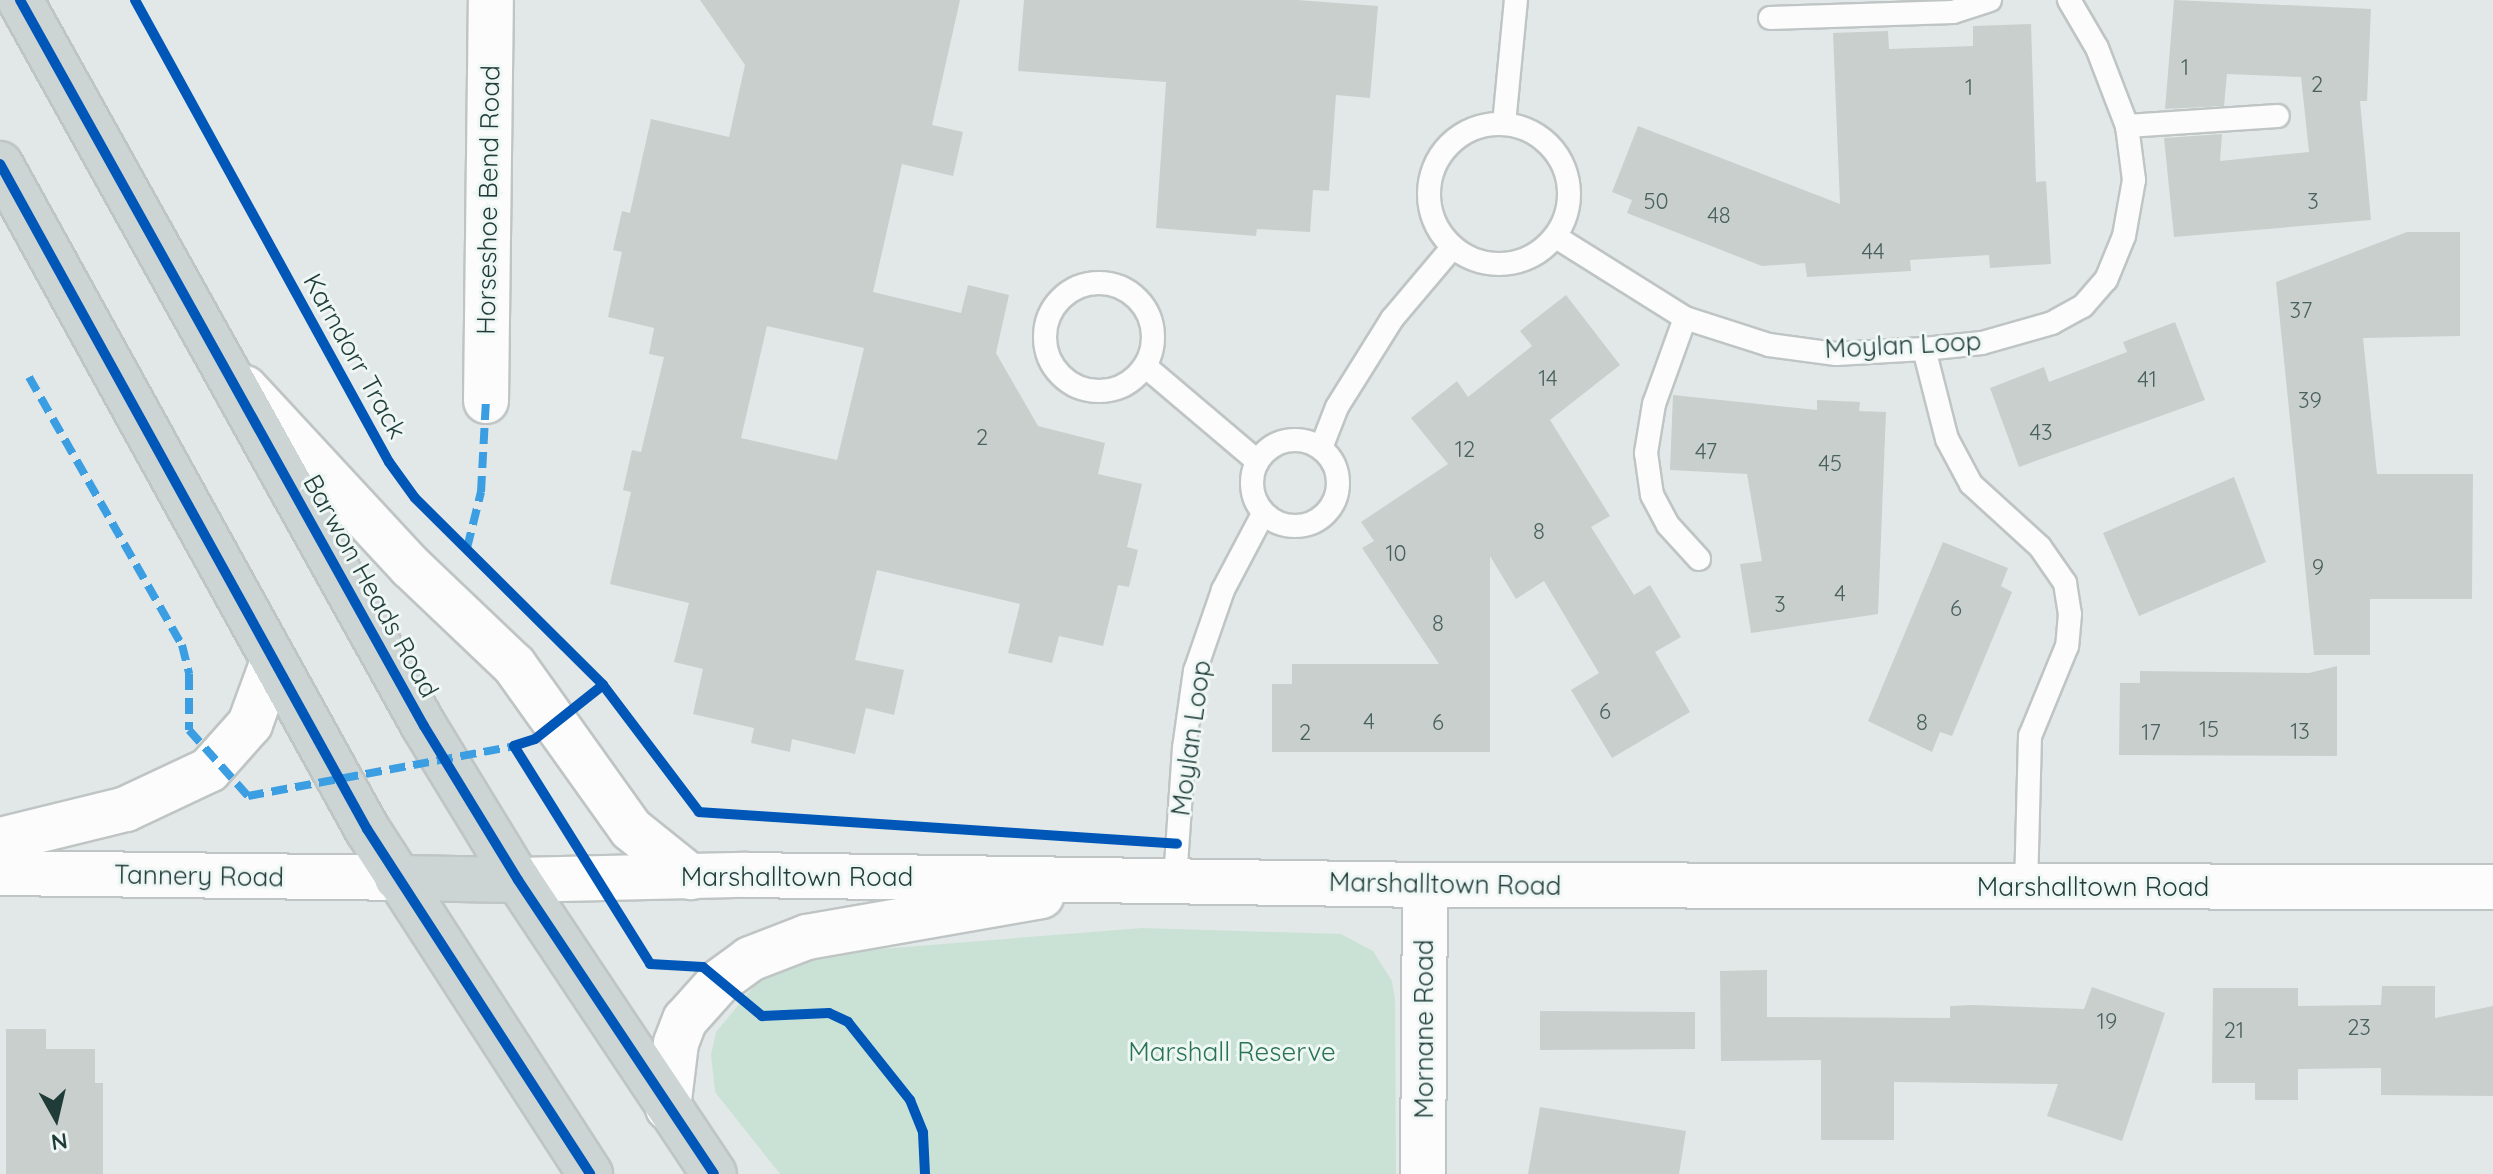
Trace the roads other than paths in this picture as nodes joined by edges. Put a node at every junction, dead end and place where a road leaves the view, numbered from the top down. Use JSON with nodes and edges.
{"nodes":[{"id":1,"x":20,"y":0,"type":"edge"},
{"id":2,"x":491,"y":0,"type":"edge"},
{"id":3,"x":1516,"y":0,"type":"edge"},
{"id":4,"x":1990,"y":0,"type":"edge"},
{"id":5,"x":2069,"y":0,"type":"edge"},
{"id":6,"x":1770,"y":18,"type":"dead end"},
{"id":7,"x":2278,"y":116,"type":"dead end"},
{"id":8,"x":1504,"y":124,"type":"junction"},
{"id":9,"x":2127,"y":126,"type":"junction"},
{"id":10,"x":0,"y":164,"type":"edge"},
{"id":11,"x":1556,"y":237,"type":"junction"},
{"id":12,"x":1452,"y":248,"type":"junction"},
{"id":13,"x":1685,"y":318,"type":"junction"},
{"id":14,"x":1924,"y":349,"type":"junction"},
{"id":15,"x":219,"y":359,"type":"junction"},
{"id":16,"x":1145,"y":366,"type":"junction"},
{"id":17,"x":486,"y":401,"type":"dead end"},
{"id":18,"x":1321,"y":448,"type":"junction"},
{"id":19,"x":1257,"y":461,"type":"junction"},
{"id":20,"x":1263,"y":514,"type":"junction"},
{"id":21,"x":1699,"y":559,"type":"dead end"},
{"id":22,"x":273,"y":661,"type":"junction"},
{"id":23,"x":0,"y":840,"type":"edge"},
{"id":24,"x":0,"y":873,"type":"edge"},
{"id":25,"x":691,"y":877,"type":"junction"},
{"id":26,"x":397,"y":878,"type":"junction"},
{"id":27,"x":1122,"y":879,"type":"junction"},
{"id":28,"x":518,"y":880,"type":"junction"},
{"id":29,"x":1175,"y":880,"type":"junction"},
{"id":30,"x":1425,"y":885,"type":"junction"},
{"id":31,"x":2493,"y":887,"type":"edge"},
{"id":32,"x":2026,"y":888,"type":"junction"},
{"id":33,"x":668,"y":1108,"type":"junction"},
{"id":34,"x":590,"y":1174,"type":"edge"},
{"id":35,"x":714,"y":1174,"type":"edge"},
{"id":36,"x":1423,"y":1174,"type":"edge"}],
"edges":[{"from":1,"to":15,"type":"main road","name":"Barwon Heads Road"},
{"from":2,"to":17,"type":"street","name":"Horseshoe Bend Road"},
{"from":3,"to":8,"type":"lane"},
{"from":4,"to":6,"type":"lane"},
{"from":5,"to":9,"type":"lane","name":"Moylan Loop"},
{"from":7,"to":9,"type":"lane"},
{"from":8,"to":11,"type":"lane"},
{"from":8,"to":12,"type":"lane"},
{"from":9,"to":14,"type":"lane","name":"Moylan Loop"},
{"from":10,"to":22,"type":"main road"},
{"from":11,"to":12,"type":"lane"},
{"from":11,"to":13,"type":"lane","name":"Moylan Loop"},
{"from":12,"to":18,"type":"lane"},
{"from":13,"to":14,"type":"lane","name":"Moylan Loop"},
{"from":13,"to":21,"type":"lane"},
{"from":14,"to":32,"type":"lane"},
{"from":15,"to":25,"type":"street"},
{"from":15,"to":28,"type":"main road","name":"Barwon Heads Road"},
{"from":16,"to":16,"type":"lane"},
{"from":16,"to":19,"type":"lane"},
{"from":18,"to":19,"type":"lane"},
{"from":18,"to":20,"type":"lane"},
{"from":19,"to":20,"type":"lane"},
{"from":20,"to":29,"type":"lane","name":"Moylan Loop"},
{"from":22,"to":23,"type":"street"},
{"from":22,"to":26,"type":"main road"},
{"from":24,"to":26,"type":"street","name":"Tannery Road"},
{"from":25,"to":27,"type":"street","name":"Marshalltown Road"},
{"from":25,"to":28,"type":"street","name":"Marshalltown Road"},
{"from":26,"to":28,"type":"main road","name":"Marshalltown Road"},
{"from":26,"to":34,"type":"main road"},
{"from":27,"to":29,"type":"street","name":"Marshalltown Road"},
{"from":27,"to":33,"type":"street"},
{"from":28,"to":33,"type":"main road","name":"Barwon Heads Road"},
{"from":29,"to":30,"type":"street","name":"Marshalltown Road"},
{"from":30,"to":32,"type":"street","name":"Marshalltown Road"},
{"from":30,"to":36,"type":"street","name":"Mornane Road"},
{"from":31,"to":32,"type":"street","name":"Marshalltown Road"},
{"from":33,"to":35,"type":"main road","name":"Barwon Heads Road"}]}
